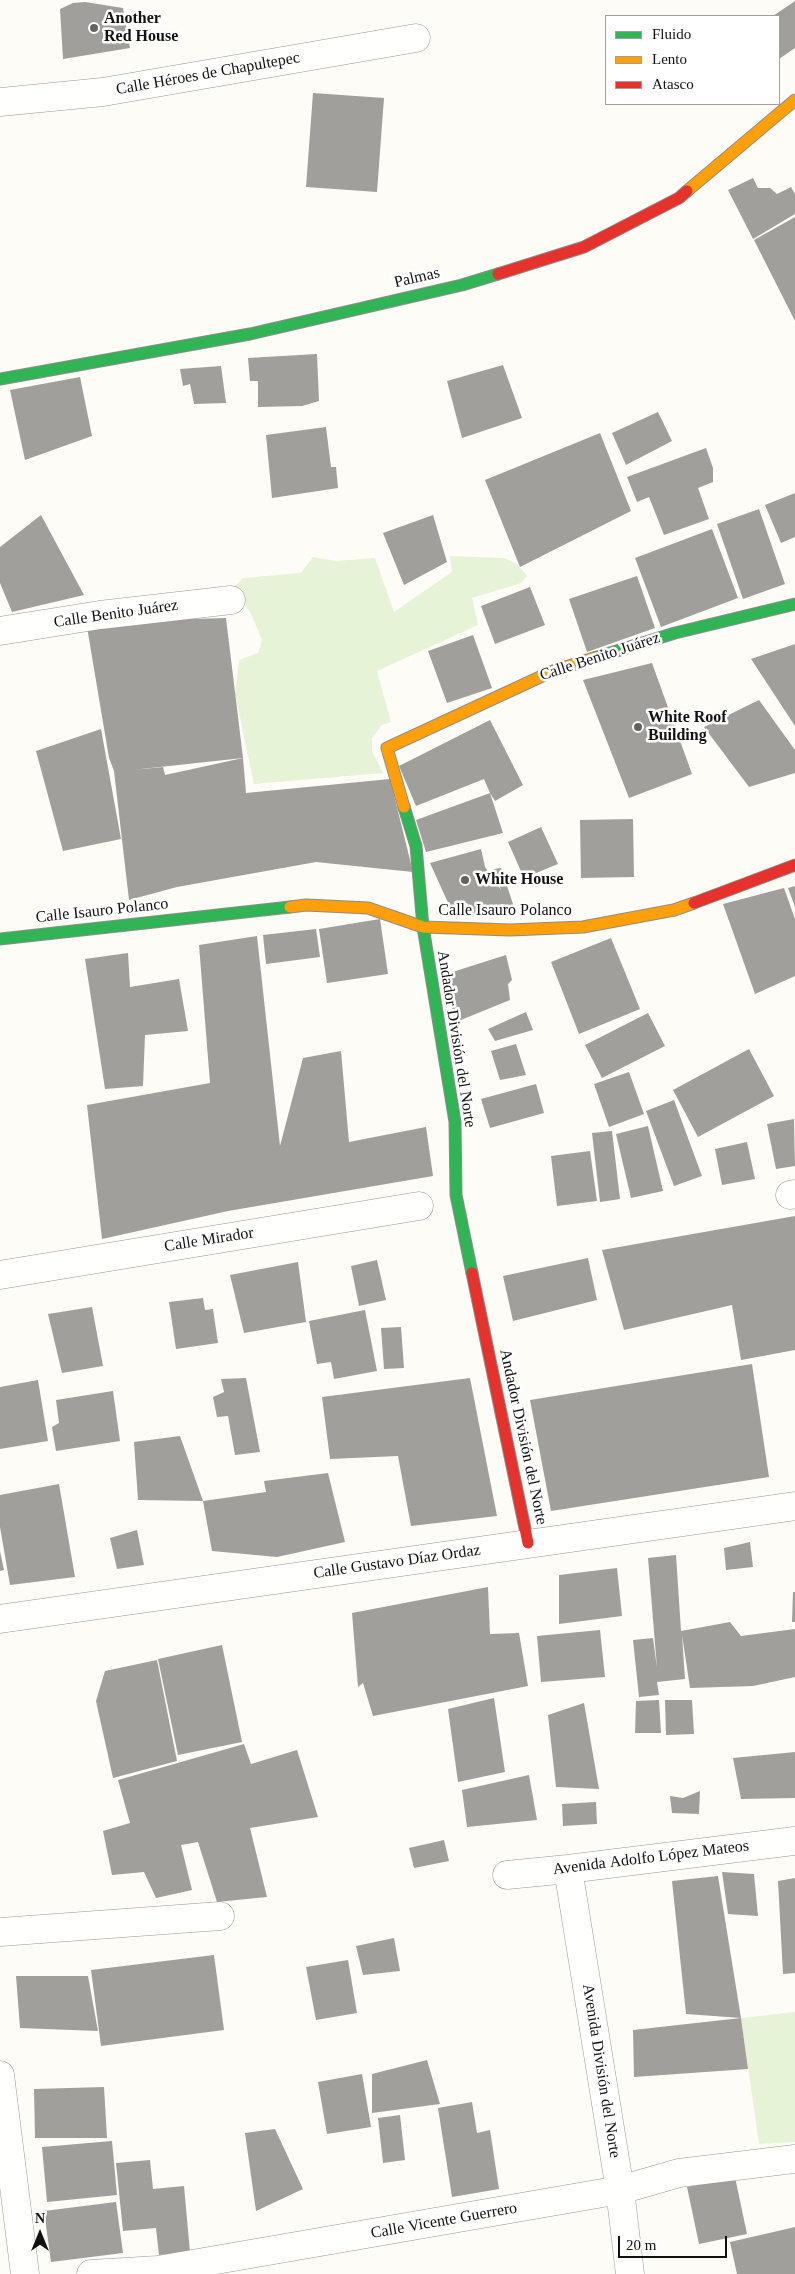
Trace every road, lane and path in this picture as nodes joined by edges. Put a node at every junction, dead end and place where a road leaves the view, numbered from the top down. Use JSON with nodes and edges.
{"nodes":[{"id":1,"x":416,"y":38,"type":"dead end"},
{"id":2,"x":795,"y":100,"type":"edge"},
{"id":3,"x":0,"y":102,"type":"edge"},
{"id":4,"x":0,"y":379,"type":"edge"},
{"id":5,"x":231,"y":600,"type":"dead end"},
{"id":6,"x":795,"y":604,"type":"edge"},
{"id":7,"x":0,"y":631,"type":"edge"},
{"id":8,"x":387,"y":748,"type":"joint"},
{"id":9,"x":795,"y":866,"type":"edge"},
{"id":10,"x":423,"y":927,"type":"junction"},
{"id":11,"x":0,"y":939,"type":"edge"},
{"id":12,"x":419,"y":1206,"type":"dead end"},
{"id":13,"x":0,"y":1274,"type":"edge"},
{"id":14,"x":795,"y":1506,"type":"edge"},
{"id":15,"x":528,"y":1543,"type":"junction"},
{"id":16,"x":0,"y":1619,"type":"edge"},
{"id":17,"x":795,"y":1841,"type":"edge"},
{"id":18,"x":568,"y":1869,"type":"junction"},
{"id":19,"x":507,"y":1875,"type":"dead end"},
{"id":20,"x":220,"y":1916,"type":"dead end"},
{"id":21,"x":0,"y":1932,"type":"edge"},
{"id":22,"x":0,"y":2075,"type":"edge"},
{"id":23,"x":795,"y":2159,"type":"edge"},
{"id":24,"x":620,"y":2190,"type":"junction"},
{"id":25,"x":24,"y":2274,"type":"edge"},
{"id":26,"x":91,"y":2274,"type":"edge"},
{"id":27,"x":630,"y":2274,"type":"edge"}],
"edges":[{"from":1,"to":3,"type":"street","name":"Calle Héroes de Chapultepec"},
{"from":2,"to":4,"type":"street","name":"Palmas"},
{"from":5,"to":7,"type":"street","name":"Calle Benito Juárez"},
{"from":6,"to":8,"type":"street","name":"Calle Benito Juárez"},
{"from":8,"to":10,"type":"street","name":"Andador División del Norte"},
{"from":9,"to":10,"type":"street","name":"Calle Isauro Polanco"},
{"from":10,"to":11,"type":"street","name":"Calle Isauro Polanco"},
{"from":10,"to":15,"type":"street","name":"Andador División del Norte"},
{"from":12,"to":13,"type":"street","name":"Calle Mirador"},
{"from":14,"to":15,"type":"street","name":"Calle Gustavo Díaz Ordaz"},
{"from":15,"to":16,"type":"street","name":"Calle Gustavo Díaz Ordaz"},
{"from":17,"to":18,"type":"street","name":"Avenida Adolfo López Mateos"},
{"from":18,"to":19,"type":"street","name":"Avenida Adolfo López Mateos"},
{"from":18,"to":24,"type":"street","name":"Avenida División del Norte"},
{"from":20,"to":21,"type":"street"},
{"from":22,"to":25,"type":"street"},
{"from":23,"to":24,"type":"street","name":"Calle Vicente Guerrero"},
{"from":24,"to":26,"type":"street","name":"Calle Vicente Guerrero"},
{"from":24,"to":27,"type":"street","name":"Avenida División del Norte"}]}
